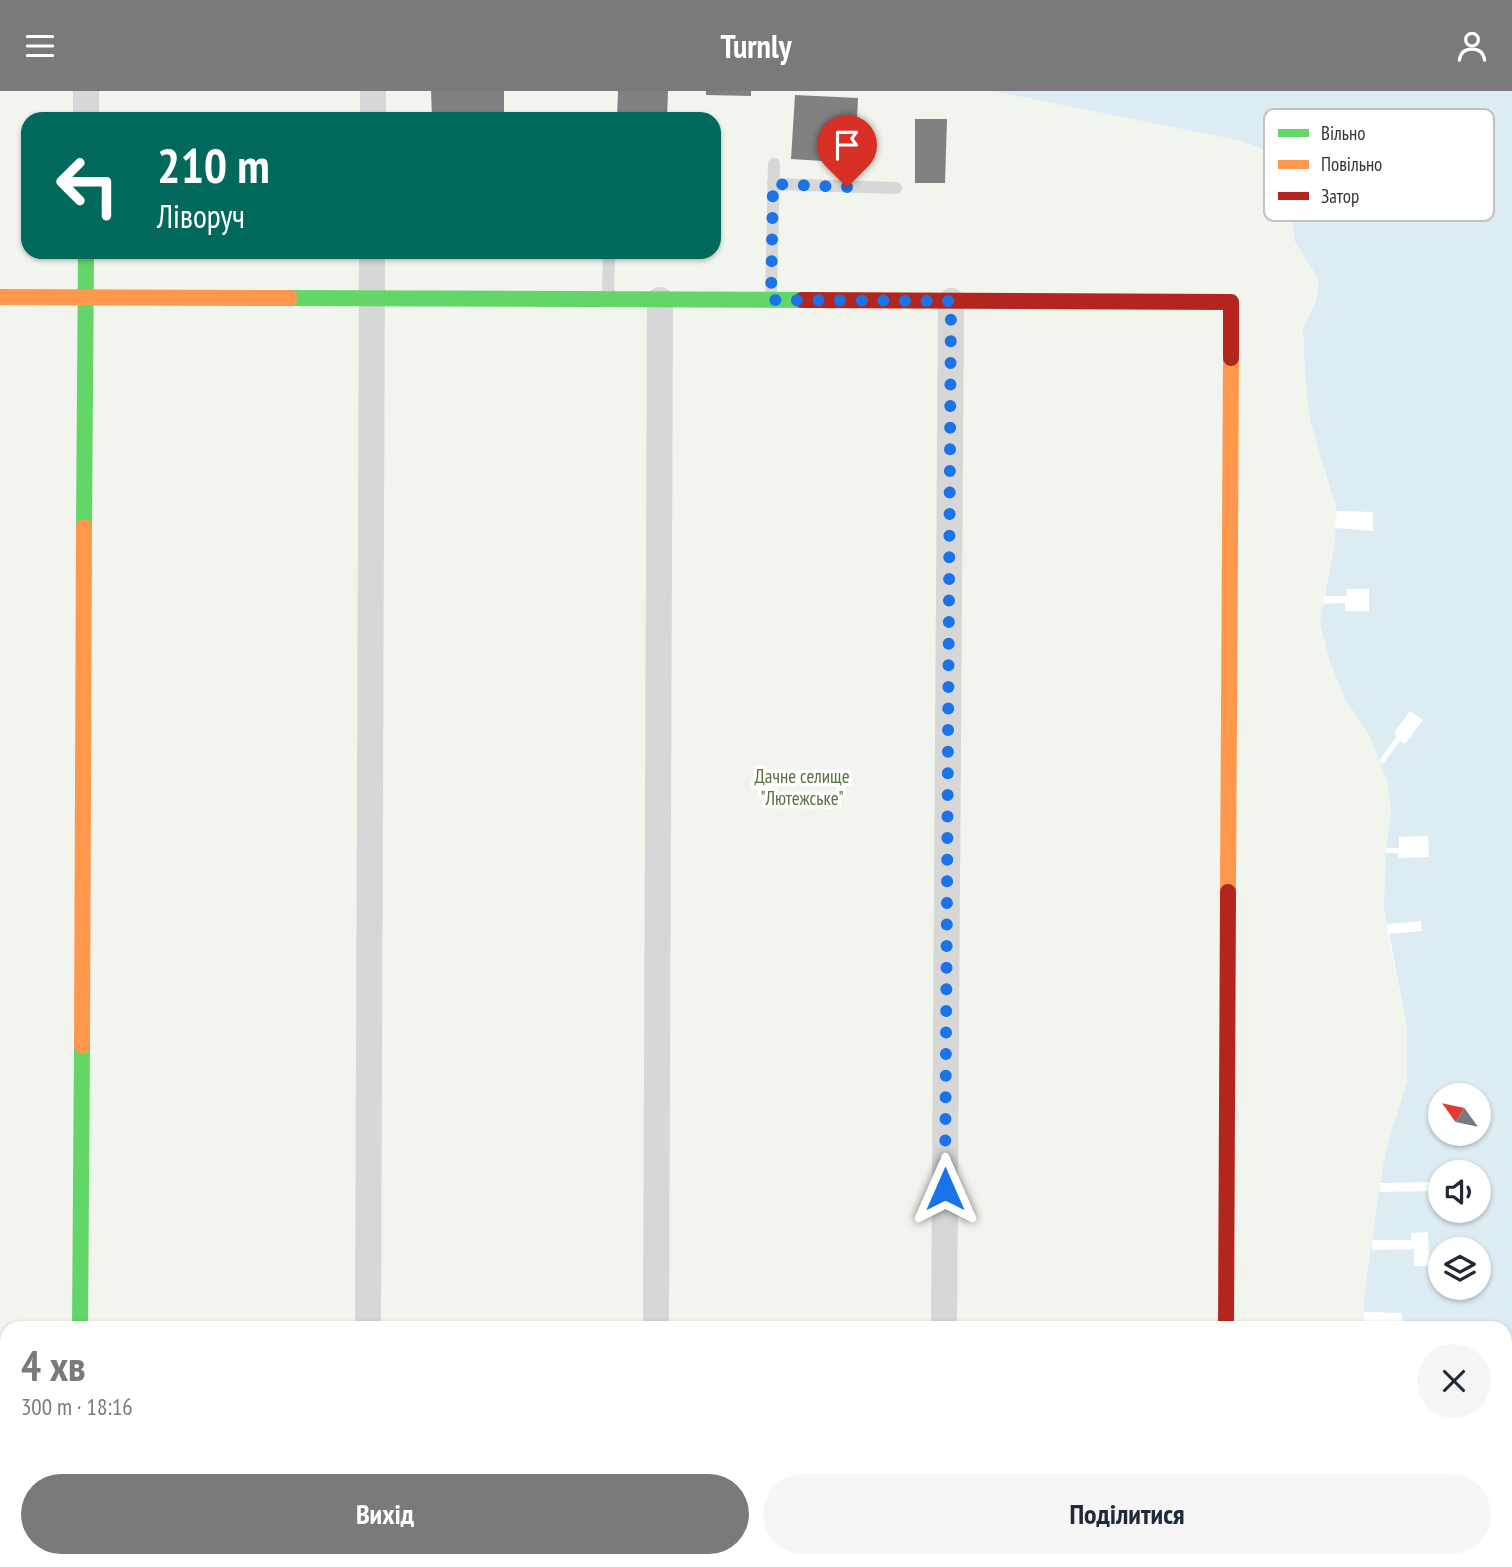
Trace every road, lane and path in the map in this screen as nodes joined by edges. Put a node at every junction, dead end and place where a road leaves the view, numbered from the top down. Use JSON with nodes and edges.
{"nodes":[{"id":1,"x":86,"y":91,"type":"edge"},
{"id":2,"x":373,"y":91,"type":"edge"},
{"id":3,"x":86,"y":112,"type":"edge"},
{"id":4,"x":373,"y":112,"type":"edge"},
{"id":5,"x":774,"y":164,"type":"dead end"},
{"id":6,"x":773,"y":184,"type":"junction"},
{"id":7,"x":896,"y":188,"type":"dead end"},
{"id":8,"x":86,"y":259,"type":"edge"},
{"id":9,"x":372,"y":259,"type":"edge"},
{"id":10,"x":609,"y":259,"type":"edge"},
{"id":11,"x":0,"y":297,"type":"edge"},
{"id":12,"x":85,"y":297,"type":"junction"},
{"id":13,"x":372,"y":299,"type":"junction"},
{"id":14,"x":608,"y":300,"type":"junction"},
{"id":15,"x":660,"y":300,"type":"junction"},
{"id":16,"x":771,"y":300,"type":"junction"},
{"id":17,"x":951,"y":301,"type":"junction"},
{"id":18,"x":80,"y":1321,"type":"edge"},
{"id":19,"x":368,"y":1321,"type":"edge"},
{"id":20,"x":656,"y":1321,"type":"edge"},
{"id":21,"x":944,"y":1321,"type":"edge"},
{"id":22,"x":1226,"y":1321,"type":"edge"}],
"edges":[{"from":1,"to":3,"type":"street"},
{"from":2,"to":4,"type":"street"},
{"from":5,"to":6,"type":"lane"},
{"from":6,"to":7,"type":"lane"},
{"from":6,"to":16,"type":"lane"},
{"from":8,"to":12,"type":"street"},
{"from":9,"to":13,"type":"street"},
{"from":10,"to":14,"type":"lane"},
{"from":11,"to":12,"type":"street"},
{"from":12,"to":13,"type":"street"},
{"from":12,"to":18,"type":"street"},
{"from":13,"to":14,"type":"street"},
{"from":13,"to":19,"type":"street"},
{"from":14,"to":15,"type":"street"},
{"from":15,"to":16,"type":"street"},
{"from":15,"to":20,"type":"street"},
{"from":16,"to":17,"type":"street"},
{"from":17,"to":21,"type":"street"},
{"from":17,"to":22,"type":"street"}]}
